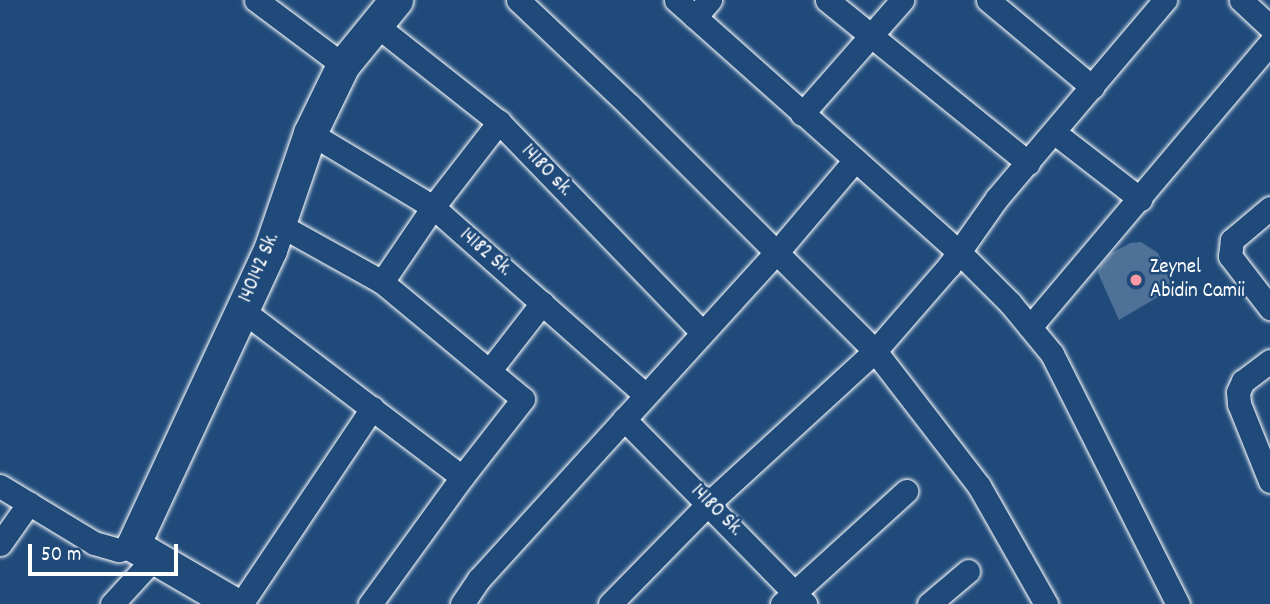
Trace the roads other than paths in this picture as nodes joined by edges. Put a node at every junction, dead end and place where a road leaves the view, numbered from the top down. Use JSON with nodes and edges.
{"nodes":[{"id":1,"x":256,"y":0,"type":"edge"},
{"id":2,"x":518,"y":0,"type":"edge"},
{"id":3,"x":676,"y":0,"type":"edge"},
{"id":4,"x":710,"y":0,"type":"edge"},
{"id":5,"x":827,"y":0,"type":"edge"},
{"id":6,"x":902,"y":0,"type":"edge"},
{"id":7,"x":988,"y":0,"type":"edge"},
{"id":8,"x":1241,"y":0,"type":"edge"},
{"id":9,"x":1157,"y":3,"type":"edge"},
{"id":10,"x":386,"y":13,"type":"edge"},
{"id":11,"x":695,"y":17,"type":"junction"},
{"id":12,"x":1270,"y":27,"type":"edge"},
{"id":13,"x":870,"y":37,"type":"junction"},
{"id":14,"x":1270,"y":43,"type":"edge"},
{"id":15,"x":343,"y":65,"type":"junction"},
{"id":16,"x":1092,"y":88,"type":"junction"},
{"id":17,"x":802,"y":114,"type":"junction"},
{"id":18,"x":499,"y":122,"type":"junction"},
{"id":19,"x":310,"y":133,"type":"junction"},
{"id":20,"x":1055,"y":133,"type":"junction"},
{"id":21,"x":855,"y":160,"type":"junction"},
{"id":22,"x":1028,"y":163,"type":"junction"},
{"id":23,"x":1140,"y":199,"type":"junction"},
{"id":24,"x":433,"y":207,"type":"junction"},
{"id":25,"x":1270,"y":208,"type":"edge"},
{"id":26,"x":278,"y":224,"type":"junction"},
{"id":27,"x":777,"y":252,"type":"junction"},
{"id":28,"x":959,"y":252,"type":"junction"},
{"id":29,"x":382,"y":282,"type":"junction"},
{"id":30,"x":542,"y":303,"type":"junction"},
{"id":31,"x":1270,"y":308,"type":"edge"},
{"id":32,"x":242,"y":310,"type":"junction"},
{"id":33,"x":1030,"y":327,"type":"junction"},
{"id":34,"x":702,"y":332,"type":"junction"},
{"id":35,"x":875,"y":351,"type":"junction"},
{"id":36,"x":1270,"y":362,"type":"edge"},
{"id":37,"x":490,"y":370,"type":"junction"},
{"id":38,"x":645,"y":394,"type":"junction"},
{"id":39,"x":372,"y":408,"type":"junction"},
{"id":40,"x":624,"y":419,"type":"junction"},
{"id":41,"x":462,"y":477,"type":"junction"},
{"id":42,"x":1270,"y":481,"type":"edge"},
{"id":43,"x":0,"y":486,"type":"edge"},
{"id":44,"x":906,"y":491,"type":"dead end"},
{"id":45,"x":29,"y":503,"type":"junction"},
{"id":46,"x":709,"y":503,"type":"junction"},
{"id":47,"x":0,"y":544,"type":"edge"},
{"id":48,"x":144,"y":551,"type":"junction"},
{"id":49,"x":968,"y":571,"type":"dead end"},
{"id":50,"x":794,"y":600,"type":"edge"},
{"id":51,"x":112,"y":604,"type":"edge"},
{"id":52,"x":234,"y":604,"type":"edge"},
{"id":53,"x":370,"y":604,"type":"edge"},
{"id":54,"x":462,"y":604,"type":"edge"},
{"id":55,"x":610,"y":604,"type":"edge"},
{"id":56,"x":929,"y":604,"type":"edge"},
{"id":57,"x":1046,"y":604,"type":"edge"},
{"id":58,"x":1178,"y":604,"type":"edge"}],
"edges":[{"from":1,"to":15,"type":"street"},
{"from":2,"to":27,"type":"street"},
{"from":3,"to":11,"type":"street"},
{"from":4,"to":11,"type":"street"},
{"from":5,"to":13,"type":"street"},
{"from":6,"to":13,"type":"street"},
{"from":7,"to":16,"type":"street"},
{"from":8,"to":12,"type":"street"},
{"from":9,"to":16,"type":"street"},
{"from":10,"to":15,"type":"main road","name":"140142 Sk."},
{"from":10,"to":18,"type":"street","name":"14180 sk."},
{"from":11,"to":17,"type":"street"},
{"from":13,"to":17,"type":"street"},
{"from":13,"to":22,"type":"street"},
{"from":14,"to":23,"type":"street"},
{"from":15,"to":19,"type":"main road","name":"140142 Sk."},
{"from":16,"to":20,"type":"street"},
{"from":17,"to":21,"type":"street"},
{"from":18,"to":24,"type":"street"},
{"from":18,"to":34,"type":"street","name":"14180 sk."},
{"from":19,"to":24,"type":"street","name":"14182 Sk."},
{"from":19,"to":26,"type":"main road","name":"140142 Sk."},
{"from":20,"to":22,"type":"street"},
{"from":20,"to":23,"type":"street"},
{"from":21,"to":27,"type":"street"},
{"from":21,"to":28,"type":"street"},
{"from":22,"to":28,"type":"street"},
{"from":23,"to":33,"type":"street"},
{"from":24,"to":29,"type":"street"},
{"from":24,"to":30,"type":"street","name":"14182 Sk."},
{"from":25,"to":31,"type":"street"},
{"from":26,"to":29,"type":"street"},
{"from":26,"to":32,"type":"main road","name":"140142 Sk."},
{"from":27,"to":34,"type":"street"},
{"from":27,"to":35,"type":"street"},
{"from":28,"to":33,"type":"street"},
{"from":28,"to":35,"type":"street"},
{"from":29,"to":37,"type":"street"},
{"from":30,"to":37,"type":"street"},
{"from":30,"to":38,"type":"street","name":"14182 Sk."},
{"from":32,"to":39,"type":"street"},
{"from":32,"to":48,"type":"main road","name":"140142 Sk."},
{"from":33,"to":58,"type":"street"},
{"from":34,"to":38,"type":"street"},
{"from":35,"to":46,"type":"street"},
{"from":35,"to":57,"type":"street"},
{"from":36,"to":42,"type":"street"},
{"from":37,"to":41,"type":"street"},
{"from":38,"to":40,"type":"street"},
{"from":39,"to":41,"type":"street"},
{"from":39,"to":52,"type":"street"},
{"from":40,"to":46,"type":"street","name":"14180 Sk."},
{"from":40,"to":54,"type":"street"},
{"from":41,"to":53,"type":"street"},
{"from":43,"to":45,"type":"street"},
{"from":44,"to":50,"type":"street"},
{"from":45,"to":47,"type":"street"},
{"from":45,"to":48,"type":"street"},
{"from":46,"to":50,"type":"street","name":"14180 Sk."},
{"from":46,"to":55,"type":"street"},
{"from":48,"to":51,"type":"street"},
{"from":48,"to":52,"type":"main road"},
{"from":49,"to":56,"type":"street"}]}
